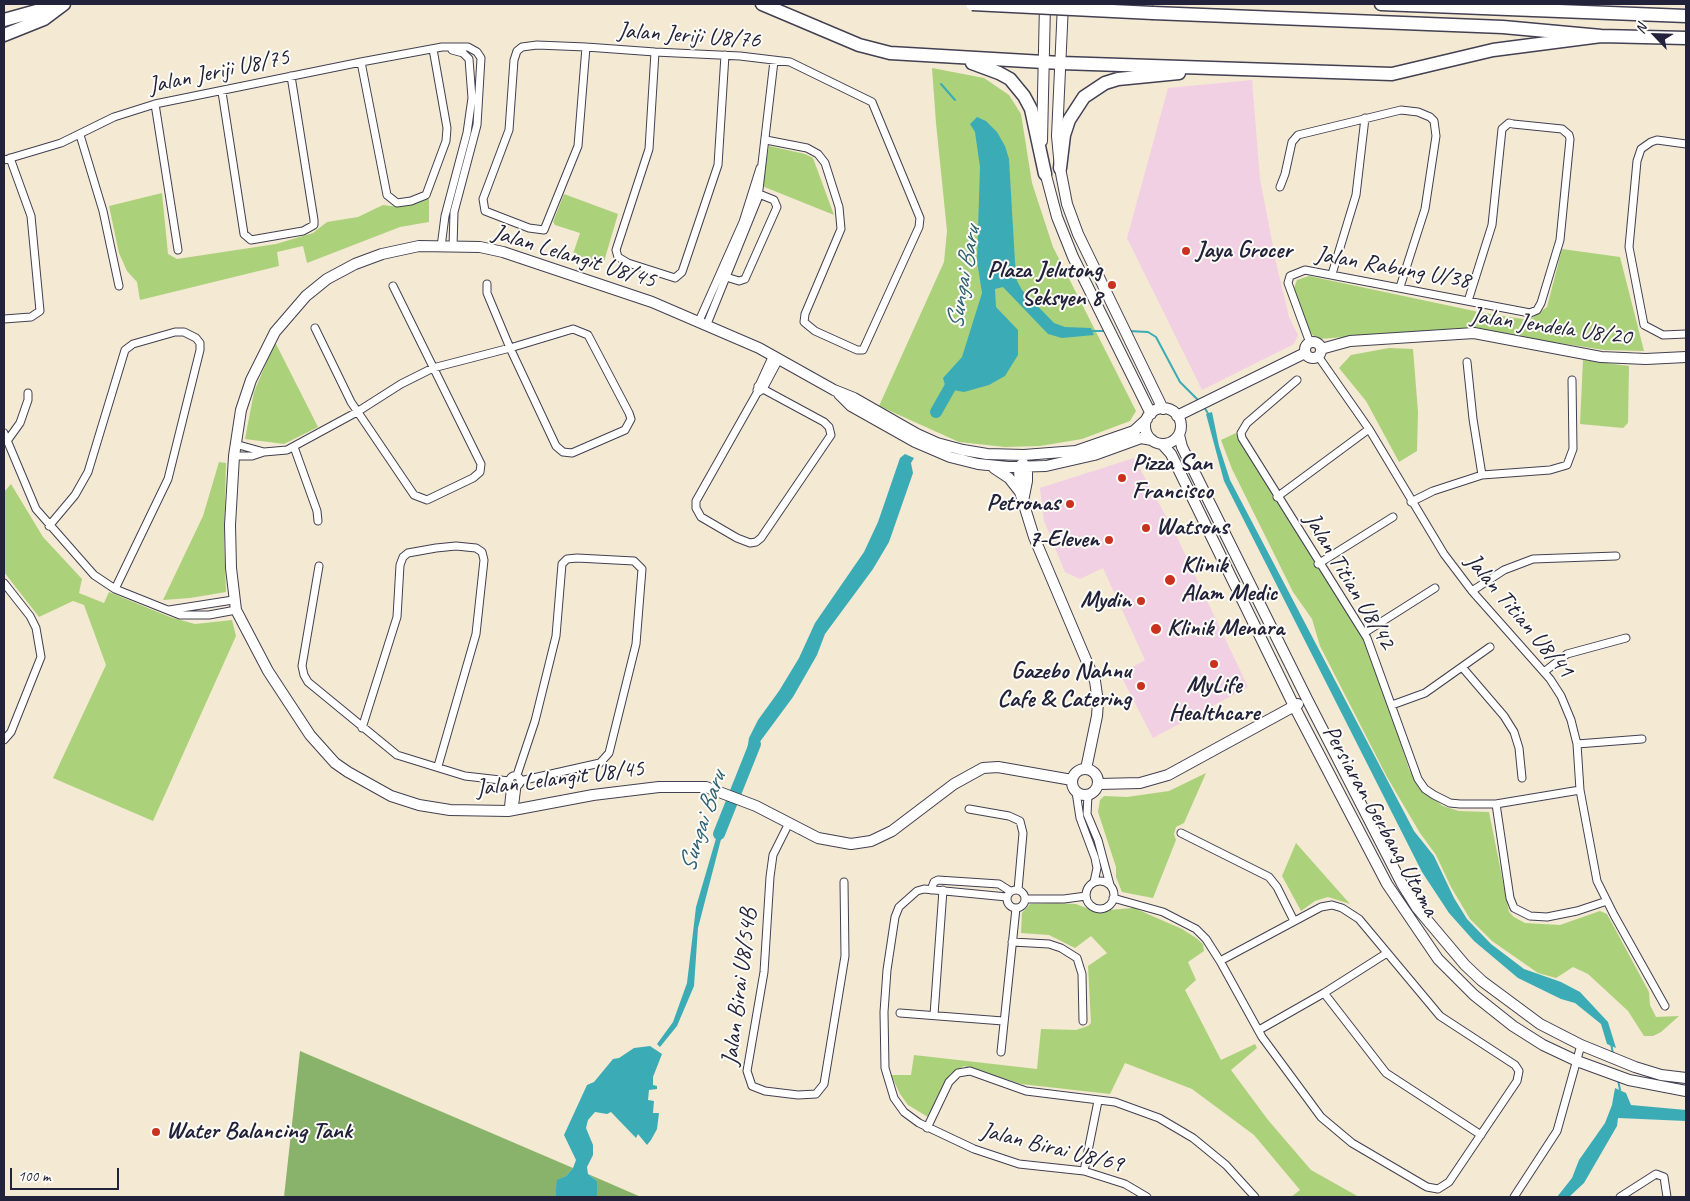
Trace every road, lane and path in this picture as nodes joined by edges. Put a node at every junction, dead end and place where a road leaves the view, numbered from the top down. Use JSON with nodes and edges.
{"nodes":[{"id":1,"x":63,"y":4,"type":"edge"},
{"id":2,"x":762,"y":4,"type":"edge"},
{"id":3,"x":972,"y":4,"type":"edge"},
{"id":4,"x":1045,"y":4,"type":"edge"},
{"id":5,"x":1063,"y":4,"type":"edge"},
{"id":6,"x":1381,"y":4,"type":"edge"},
{"id":7,"x":1569,"y":4,"type":"edge"},
{"id":8,"x":1660,"y":14,"type":"junction"},
{"id":9,"x":1686,"y":16,"type":"edge"},
{"id":10,"x":4,"y":20,"type":"edge"},
{"id":11,"x":4,"y":35,"type":"edge"},
{"id":12,"x":1601,"y":36,"type":"junction"},
{"id":13,"x":1686,"y":38,"type":"edge"},
{"id":14,"x":442,"y":47,"type":"junction"},
{"id":15,"x":586,"y":48,"type":"junction"},
{"id":16,"x":434,"y":49,"type":"junction"},
{"id":17,"x":654,"y":52,"type":"junction"},
{"id":18,"x":725,"y":55,"type":"junction"},
{"id":19,"x":947,"y":57,"type":"junction"},
{"id":20,"x":774,"y":61,"type":"junction"},
{"id":21,"x":360,"y":62,"type":"junction"},
{"id":22,"x":1045,"y":62,"type":"junction"},
{"id":23,"x":1061,"y":63,"type":"junction"},
{"id":24,"x":1200,"y":66,"type":"junction"},
{"id":25,"x":292,"y":76,"type":"junction"},
{"id":26,"x":222,"y":92,"type":"junction"},
{"id":27,"x":155,"y":104,"type":"junction"},
{"id":28,"x":1365,"y":118,"type":"junction"},
{"id":29,"x":80,"y":135,"type":"junction"},
{"id":30,"x":766,"y":140,"type":"junction"},
{"id":31,"x":1686,"y":144,"type":"edge"},
{"id":32,"x":7,"y":159,"type":"edge"},
{"id":33,"x":761,"y":166,"type":"junction"},
{"id":34,"x":1060,"y":168,"type":"junction"},
{"id":35,"x":1045,"y":174,"type":"junction"},
{"id":36,"x":1280,"y":186,"type":"dead end"},
{"id":37,"x":759,"y":194,"type":"junction"},
{"id":38,"x":441,"y":247,"type":"junction"},
{"id":39,"x":453,"y":247,"type":"junction"},
{"id":40,"x":178,"y":250,"type":"dead end"},
{"id":41,"x":1332,"y":274,"type":"junction"},
{"id":42,"x":726,"y":277,"type":"junction"},
{"id":43,"x":487,"y":284,"type":"dead end"},
{"id":44,"x":119,"y":286,"type":"dead end"},
{"id":45,"x":393,"y":286,"type":"dead end"},
{"id":46,"x":1400,"y":287,"type":"junction"},
{"id":47,"x":1468,"y":301,"type":"junction"},
{"id":48,"x":4,"y":319,"type":"edge"},
{"id":49,"x":703,"y":322,"type":"junction"},
{"id":50,"x":314,"y":328,"type":"dead end"},
{"id":51,"x":1686,"y":334,"type":"edge"},
{"id":52,"x":1310,"y":342,"type":"junction"},
{"id":53,"x":510,"y":348,"type":"junction"},
{"id":54,"x":1319,"y":352,"type":"junction"},
{"id":55,"x":1305,"y":353,"type":"junction"},
{"id":56,"x":776,"y":357,"type":"junction"},
{"id":57,"x":1686,"y":357,"type":"edge"},
{"id":58,"x":1467,"y":362,"type":"dead end"},
{"id":59,"x":434,"y":368,"type":"junction"},
{"id":60,"x":1297,"y":380,"type":"dead end"},
{"id":61,"x":1572,"y":380,"type":"dead end"},
{"id":62,"x":759,"y":389,"type":"junction"},
{"id":63,"x":28,"y":393,"type":"dead end"},
{"id":64,"x":1163,"y":409,"type":"junction"},
{"id":65,"x":357,"y":412,"type":"junction"},
{"id":66,"x":1177,"y":416,"type":"junction"},
{"id":67,"x":1149,"y":417,"type":"junction"},
{"id":68,"x":1369,"y":429,"type":"junction"},
{"id":69,"x":4,"y":433,"type":"edge"},
{"id":70,"x":1179,"y":435,"type":"junction"},
{"id":71,"x":1152,"y":440,"type":"junction"},
{"id":72,"x":7,"y":441,"type":"junction"},
{"id":73,"x":235,"y":444,"type":"junction"},
{"id":74,"x":1162,"y":444,"type":"junction"},
{"id":75,"x":294,"y":447,"type":"junction"},
{"id":76,"x":264,"y":452,"type":"junction"},
{"id":77,"x":951,"y":452,"type":"junction"},
{"id":78,"x":1008,"y":455,"type":"junction"},
{"id":79,"x":1036,"y":455,"type":"junction"},
{"id":80,"x":234,"y":456,"type":"junction"},
{"id":81,"x":990,"y":466,"type":"junction"},
{"id":82,"x":1022,"y":466,"type":"junction"},
{"id":83,"x":1046,"y":466,"type":"junction"},
{"id":84,"x":1482,"y":475,"type":"junction"},
{"id":85,"x":1024,"y":494,"type":"junction"},
{"id":86,"x":1277,"y":496,"type":"junction"},
{"id":87,"x":1412,"y":502,"type":"junction"},
{"id":88,"x":1393,"y":517,"type":"dead end"},
{"id":89,"x":318,"y":521,"type":"dead end"},
{"id":90,"x":49,"y":526,"type":"junction"},
{"id":91,"x":1616,"y":556,"type":"dead end"},
{"id":92,"x":1318,"y":564,"type":"junction"},
{"id":93,"x":318,"y":566,"type":"dead end"},
{"id":94,"x":4,"y":583,"type":"edge"},
{"id":95,"x":1435,"y":588,"type":"dead end"},
{"id":96,"x":115,"y":589,"type":"junction"},
{"id":97,"x":1472,"y":591,"type":"junction"},
{"id":98,"x":234,"y":605,"type":"junction"},
{"id":99,"x":1364,"y":633,"type":"junction"},
{"id":100,"x":1626,"y":638,"type":"dead end"},
{"id":101,"x":1490,"y":647,"type":"dead end"},
{"id":102,"x":1462,"y":668,"type":"junction"},
{"id":103,"x":1544,"y":672,"type":"junction"},
{"id":104,"x":1307,"y":699,"type":"junction"},
{"id":105,"x":1392,"y":705,"type":"junction"},
{"id":106,"x":1294,"y":706,"type":"junction"},
{"id":107,"x":362,"y":728,"type":"junction"},
{"id":108,"x":1642,"y":739,"type":"dead end"},
{"id":109,"x":4,"y":740,"type":"edge"},
{"id":110,"x":1577,"y":744,"type":"junction"},
{"id":111,"x":438,"y":766,"type":"junction"},
{"id":112,"x":1086,"y":768,"type":"junction"},
{"id":113,"x":1522,"y":778,"type":"dead end"},
{"id":114,"x":1072,"y":780,"type":"junction"},
{"id":115,"x":515,"y":781,"type":"junction"},
{"id":116,"x":1098,"y":784,"type":"junction"},
{"id":117,"x":1580,"y":790,"type":"junction"},
{"id":118,"x":1076,"y":792,"type":"junction"},
{"id":119,"x":1088,"y":795,"type":"junction"},
{"id":120,"x":1496,"y":804,"type":"junction"},
{"id":121,"x":969,"y":808,"type":"dead end"},
{"id":122,"x":511,"y":810,"type":"junction"},
{"id":123,"x":789,"y":824,"type":"junction"},
{"id":124,"x":1181,"y":833,"type":"dead end"},
{"id":125,"x":844,"y":882,"type":"dead end"},
{"id":126,"x":1094,"y":882,"type":"junction"},
{"id":127,"x":1110,"y":886,"type":"junction"},
{"id":128,"x":931,"y":890,"type":"junction"},
{"id":129,"x":943,"y":890,"type":"junction"},
{"id":130,"x":1012,"y":893,"type":"junction"},
{"id":131,"x":1086,"y":896,"type":"junction"},
{"id":132,"x":1113,"y":898,"type":"junction"},
{"id":133,"x":1025,"y":899,"type":"junction"},
{"id":134,"x":1607,"y":901,"type":"junction"},
{"id":135,"x":1016,"y":908,"type":"junction"},
{"id":136,"x":1294,"y":921,"type":"junction"},
{"id":137,"x":1012,"y":942,"type":"junction"},
{"id":138,"x":1387,"y":953,"type":"junction"},
{"id":139,"x":1220,"y":961,"type":"junction"},
{"id":140,"x":1324,"y":993,"type":"junction"},
{"id":141,"x":1665,"y":1006,"type":"dead end"},
{"id":142,"x":900,"y":1013,"type":"dead end"},
{"id":143,"x":934,"y":1016,"type":"junction"},
{"id":144,"x":1003,"y":1021,"type":"junction"},
{"id":145,"x":1083,"y":1021,"type":"dead end"},
{"id":146,"x":1259,"y":1030,"type":"junction"},
{"id":147,"x":1581,"y":1046,"type":"junction"},
{"id":148,"x":1001,"y":1052,"type":"dead end"},
{"id":149,"x":1577,"y":1061,"type":"junction"},
{"id":150,"x":1686,"y":1078,"type":"edge"},
{"id":151,"x":1686,"y":1091,"type":"edge"},
{"id":152,"x":1098,"y":1101,"type":"junction"},
{"id":153,"x":927,"y":1128,"type":"junction"},
{"id":154,"x":1481,"y":1135,"type":"junction"},
{"id":155,"x":1084,"y":1171,"type":"junction"},
{"id":156,"x":1622,"y":1196,"type":"edge"},
{"id":157,"x":1147,"y":1197,"type":"edge"},
{"id":158,"x":1255,"y":1197,"type":"edge"},
{"id":159,"x":1514,"y":1197,"type":"edge"},
{"id":160,"x":1667,"y":1197,"type":"edge"}],
"edges":[{"from":1,"to":10,"type":"highway"},
{"from":1,"to":11,"type":"highway"},
{"from":2,"to":19,"type":"highway"},
{"from":3,"to":12,"type":"highway","bridge":true},
{"from":4,"to":22,"type":"street"},
{"from":5,"to":23,"type":"street"},
{"from":6,"to":8,"type":"highway"},
{"from":7,"to":8,"type":"highway"},
{"from":8,"to":9,"type":"highway"},
{"from":12,"to":13,"type":"highway"},
{"from":12,"to":24,"type":"highway"},
{"from":14,"to":16,"type":"street","name":"Jalan Jeriji U8/75"},
{"from":14,"to":38,"type":"street"},
{"from":14,"to":39,"type":"street","name":"Jalan Jeriji U8/75"},
{"from":15,"to":15,"type":"street","name":"Jalan Jeriji U8/76"},
{"from":15,"to":17,"type":"street","name":"Jalan Jeriji U8/76"},
{"from":16,"to":21,"type":"street","name":"Jalan Jeriji U8/75"},
{"from":16,"to":21,"type":"street"},
{"from":17,"to":18,"type":"street","name":"Jalan Jeriji U8/76"},
{"from":17,"to":18,"type":"street"},
{"from":18,"to":20,"type":"street","name":"Jalan Jeriji U8/76"},
{"from":19,"to":22,"type":"highway"},
{"from":19,"to":35,"type":"highway"},
{"from":20,"to":30,"type":"street","name":"Jalan Jeriji U8/76"},
{"from":20,"to":30,"type":"street"},
{"from":21,"to":25,"type":"street","name":"Jalan Jeriji U8/75"},
{"from":22,"to":23,"type":"highway"},
{"from":22,"to":35,"type":"street"},
{"from":23,"to":24,"type":"highway"},
{"from":23,"to":34,"type":"street"},
{"from":24,"to":34,"type":"highway"},
{"from":25,"to":26,"type":"street","name":"Jalan Jeriji U8/75"},
{"from":25,"to":26,"type":"street"},
{"from":26,"to":27,"type":"street","name":"Jalan Jeriji U8/75"},
{"from":27,"to":29,"type":"street","name":"Jalan Jeriji U8/75"},
{"from":27,"to":40,"type":"street"},
{"from":28,"to":36,"type":"street"},
{"from":28,"to":41,"type":"street"},
{"from":28,"to":46,"type":"street"},
{"from":29,"to":32,"type":"street","name":"Jalan Jeriji U8/75"},
{"from":29,"to":44,"type":"street"},
{"from":30,"to":33,"type":"street","name":"Jalan Jeriji U8/76"},
{"from":31,"to":51,"type":"street"},
{"from":32,"to":48,"type":"street","name":"Jalan Jeriji U8/75"},
{"from":33,"to":37,"type":"street","name":"Jalan Jeriji U8/76"},
{"from":33,"to":49,"type":"street","name":"Jalan Jeriji U8/76"},
{"from":34,"to":64,"type":"street"},
{"from":35,"to":67,"type":"street"},
{"from":37,"to":42,"type":"street","name":"Jalan Jeriji U8/76"},
{"from":37,"to":42,"type":"street"},
{"from":38,"to":39,"type":"street","name":"Jalan Lelangit U8/45"},
{"from":38,"to":73,"type":"street","name":"Jalan Lelangit U8/45"},
{"from":39,"to":49,"type":"street","name":"Jalan Lelangit U8/45"},
{"from":41,"to":46,"type":"street","name":"Jalan Rabung U/38"},
{"from":41,"to":52,"type":"street","name":"Jalan Rabung U/38"},
{"from":42,"to":49,"type":"street","name":"Jalan Jeriji U8/76"},
{"from":43,"to":53,"type":"street"},
{"from":45,"to":59,"type":"street"},
{"from":46,"to":47,"type":"street","name":"Jalan Rabung U/38"},
{"from":47,"to":47,"type":"street","name":"Jalan Rabung U/38"},
{"from":49,"to":56,"type":"street","name":"Jalan Lelangit U8/45"},
{"from":50,"to":65,"type":"street"},
{"from":52,"to":54,"type":"street"},
{"from":52,"to":55,"type":"street"},
{"from":53,"to":53,"type":"street"},
{"from":53,"to":59,"type":"street"},
{"from":54,"to":55,"type":"street"},
{"from":54,"to":57,"type":"street","name":"Jalan Jendela U8/20"},
{"from":54,"to":68,"type":"street","name":"Jalan Titian U8/41"},
{"from":55,"to":66,"type":"street"},
{"from":56,"to":62,"type":"street"},
{"from":56,"to":77,"type":"street","name":"Jalan Lelangit U8/45"},
{"from":58,"to":84,"type":"street"},
{"from":59,"to":65,"type":"street"},
{"from":59,"to":65,"type":"street"},
{"from":60,"to":86,"type":"street","name":"Jalan Titian U8/42"},
{"from":61,"to":84,"type":"street"},
{"from":62,"to":62,"type":"street"},
{"from":63,"to":72,"type":"street"},
{"from":64,"to":66,"type":"street"},
{"from":64,"to":67,"type":"street"},
{"from":65,"to":75,"type":"street"},
{"from":66,"to":70,"type":"street"},
{"from":67,"to":71,"type":"street"},
{"from":67,"to":79,"type":"street","name":"Jalan Lelangit U8/45"},
{"from":68,"to":86,"type":"street","name":"Jalan Titian U8/42"},
{"from":68,"to":87,"type":"street","name":"Jalan Titian U8/41"},
{"from":69,"to":72,"type":"street"},
{"from":70,"to":74,"type":"street"},
{"from":70,"to":104,"type":"street","name":"Persiaran Gerbang Utama"},
{"from":71,"to":74,"type":"street"},
{"from":71,"to":83,"type":"street","name":"Jalan Lelangit U8/45"},
{"from":72,"to":90,"type":"street"},
{"from":73,"to":76,"type":"street"},
{"from":73,"to":80,"type":"street","name":"Jalan Lelangit U8/45"},
{"from":74,"to":106,"type":"street","name":"Persiaran Gerbang Utama"},
{"from":75,"to":76,"type":"street"},
{"from":75,"to":89,"type":"street"},
{"from":76,"to":80,"type":"street"},
{"from":77,"to":78,"type":"street","name":"Jalan Lelangit U8/45"},
{"from":77,"to":81,"type":"street","name":"Jalan Lelangit U8/45"},
{"from":78,"to":79,"type":"street","name":"Jalan Lelangit U8/45"},
{"from":78,"to":82,"type":"street"},
{"from":79,"to":82,"type":"street"},
{"from":80,"to":98,"type":"street","name":"Jalan Lelangit U8/45"},
{"from":81,"to":82,"type":"street","name":"Jalan Lelangit U8/45"},
{"from":81,"to":85,"type":"street"},
{"from":82,"to":83,"type":"street","name":"Jalan Lelangit U8/45"},
{"from":82,"to":85,"type":"street"},
{"from":83,"to":85,"type":"street"},
{"from":84,"to":87,"type":"street"},
{"from":85,"to":112,"type":"street"},
{"from":86,"to":92,"type":"street","name":"Jalan Titian U8/42"},
{"from":87,"to":97,"type":"street","name":"Jalan Titian U8/41"},
{"from":88,"to":92,"type":"street"},
{"from":90,"to":96,"type":"street"},
{"from":90,"to":96,"type":"street"},
{"from":91,"to":97,"type":"street"},
{"from":92,"to":99,"type":"street","name":"Jalan Titian U8/42"},
{"from":93,"to":107,"type":"street"},
{"from":94,"to":109,"type":"street"},
{"from":95,"to":99,"type":"street"},
{"from":96,"to":98,"type":"street"},
{"from":97,"to":103,"type":"street","name":"Jalan Titian U8/41"},
{"from":98,"to":122,"type":"street","name":"Jalan Lelangit U8/45"},
{"from":99,"to":105,"type":"street","name":"Jalan Titian U8/42"},
{"from":100,"to":103,"type":"street"},
{"from":101,"to":102,"type":"street"},
{"from":102,"to":105,"type":"street"},
{"from":102,"to":113,"type":"street"},
{"from":103,"to":110,"type":"street","name":"Jalan Titian U8/41"},
{"from":104,"to":106,"type":"street"},
{"from":104,"to":147,"type":"street","name":"Persiaran Gerbang Utama"},
{"from":105,"to":120,"type":"street","name":"Jalan Titian U8/42"},
{"from":106,"to":116,"type":"street"},
{"from":106,"to":149,"type":"street","name":"Persiaran Gerbang Utama"},
{"from":107,"to":111,"type":"street"},
{"from":107,"to":111,"type":"street"},
{"from":108,"to":110,"type":"street"},
{"from":110,"to":117,"type":"street","name":"Jalan Titian U8/41"},
{"from":111,"to":115,"type":"street"},
{"from":112,"to":114,"type":"street"},
{"from":112,"to":116,"type":"street"},
{"from":114,"to":118,"type":"street"},
{"from":114,"to":123,"type":"street","name":"Jalan Lelangit U8/45"},
{"from":115,"to":115,"type":"street"},
{"from":115,"to":122,"type":"street"},
{"from":116,"to":119,"type":"street"},
{"from":117,"to":120,"type":"street","name":"Jalan Titian U8/42"},
{"from":117,"to":134,"type":"street","name":"Jalan Titian U8/41"},
{"from":118,"to":119,"type":"street"},
{"from":118,"to":126,"type":"street"},
{"from":119,"to":127,"type":"street"},
{"from":120,"to":134,"type":"street"},
{"from":121,"to":130,"type":"street"},
{"from":122,"to":123,"type":"street","name":"Jalan Lelangit U8/45"},
{"from":123,"to":125,"type":"street","name":"Jalan Birai U8/54B"},
{"from":124,"to":136,"type":"street"},
{"from":126,"to":127,"type":"street"},
{"from":126,"to":131,"type":"street"},
{"from":127,"to":132,"type":"street"},
{"from":128,"to":129,"type":"street","name":"Jalan Birai U8/69"},
{"from":128,"to":130,"type":"street","name":"Jalan Birai U8/69"},
{"from":128,"to":153,"type":"street","name":"Jalan Birai U8/69"},
{"from":129,"to":130,"type":"street","name":"Jalan Birai U8/69"},
{"from":129,"to":143,"type":"street"},
{"from":130,"to":133,"type":"street"},
{"from":130,"to":135,"type":"street"},
{"from":131,"to":132,"type":"street"},
{"from":131,"to":133,"type":"street"},
{"from":132,"to":139,"type":"street"},
{"from":133,"to":135,"type":"street"},
{"from":134,"to":141,"type":"street","name":"Jalan Titian U8/41"},
{"from":135,"to":137,"type":"street"},
{"from":136,"to":138,"type":"street"},
{"from":136,"to":139,"type":"street"},
{"from":137,"to":144,"type":"street"},
{"from":137,"to":145,"type":"street"},
{"from":138,"to":140,"type":"street"},
{"from":138,"to":154,"type":"street"},
{"from":139,"to":146,"type":"street"},
{"from":140,"to":146,"type":"street"},
{"from":140,"to":154,"type":"street"},
{"from":142,"to":143,"type":"street"},
{"from":143,"to":144,"type":"street"},
{"from":144,"to":148,"type":"street"},
{"from":146,"to":154,"type":"street"},
{"from":147,"to":149,"type":"street"},
{"from":147,"to":150,"type":"street","name":"Persiaran Gerbang Utama"},
{"from":149,"to":151,"type":"street","name":"Persiaran Gerbang Utama"},
{"from":149,"to":159,"type":"street"},
{"from":152,"to":153,"type":"street"},
{"from":152,"to":155,"type":"street"},
{"from":152,"to":158,"type":"street"},
{"from":153,"to":155,"type":"street","name":"Jalan Birai U8/69"},
{"from":155,"to":157,"type":"street","name":"Jalan Birai U8/69"},
{"from":156,"to":160,"type":"street"}]}
